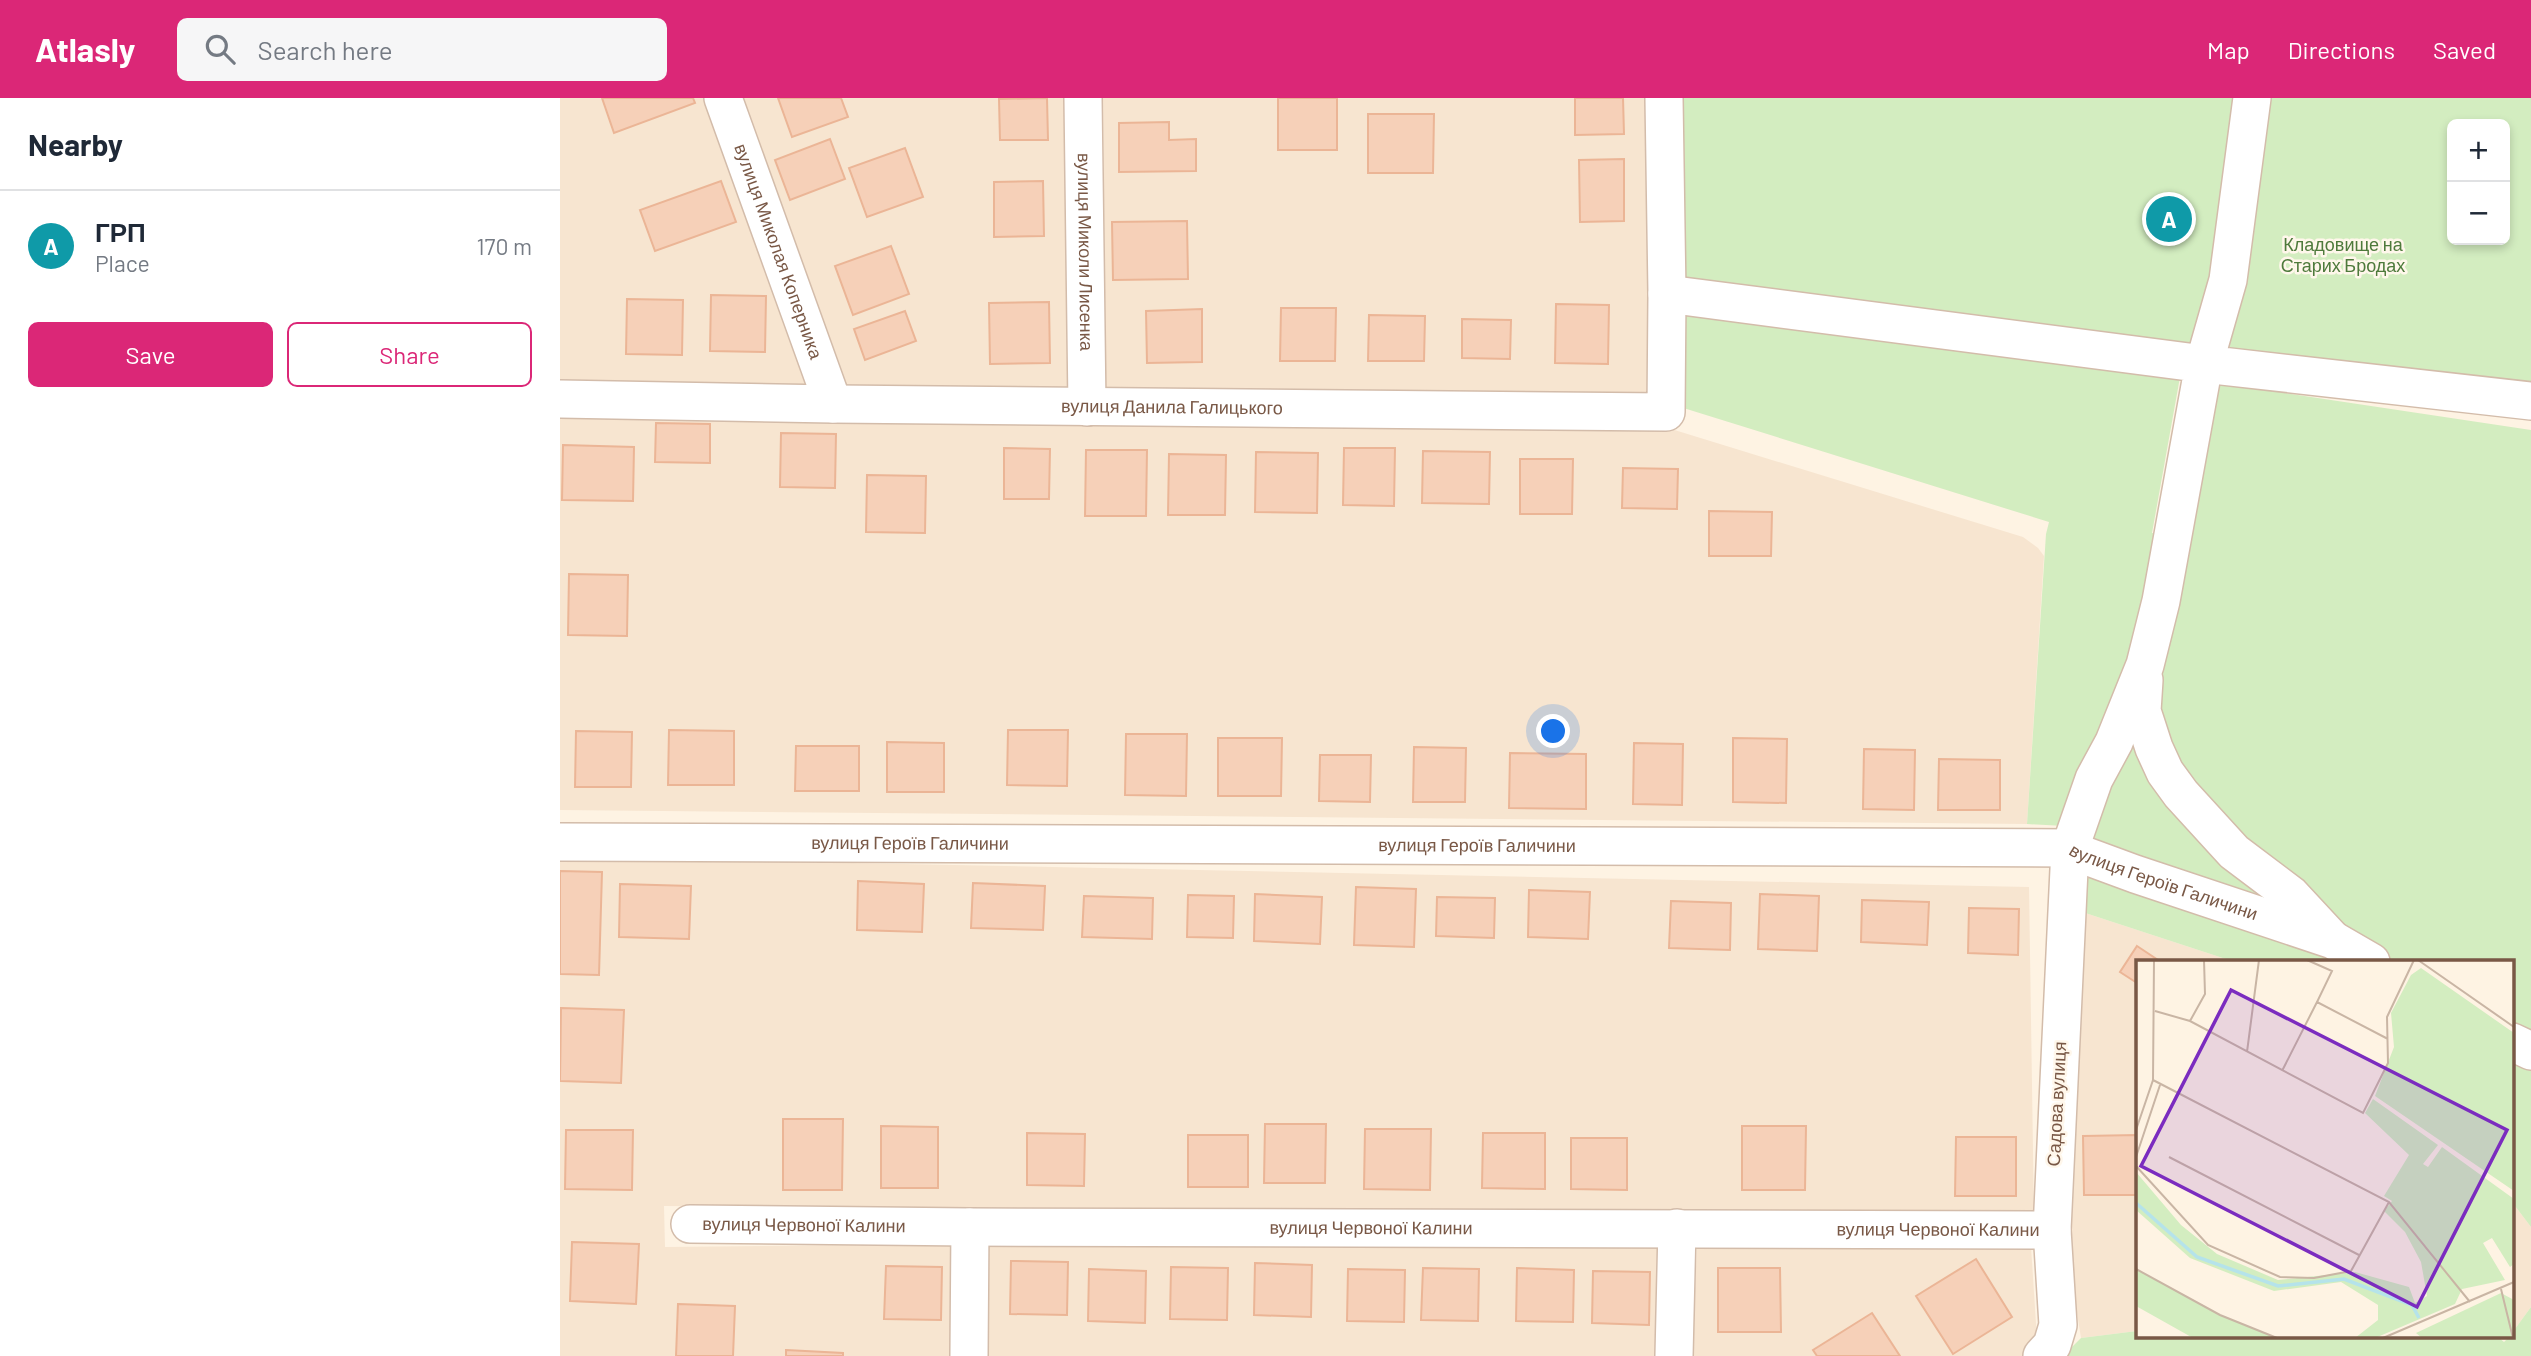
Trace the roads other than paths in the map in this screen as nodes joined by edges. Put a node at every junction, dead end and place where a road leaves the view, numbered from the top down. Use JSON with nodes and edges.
{"nodes":[{"id":1,"x":723,"y":98,"type":"edge"},
{"id":2,"x":1083,"y":98,"type":"edge"},
{"id":3,"x":1664,"y":98,"type":"edge"},
{"id":4,"x":2252,"y":98,"type":"edge"},
{"id":5,"x":1667,"y":294,"type":"junction"},
{"id":6,"x":2204,"y":365,"type":"junction"},
{"id":7,"x":560,"y":398,"type":"edge"},
{"id":8,"x":2531,"y":401,"type":"edge"},
{"id":9,"x":834,"y":404,"type":"junction"},
{"id":10,"x":1087,"y":407,"type":"junction"},
{"id":11,"x":2145,"y":665,"type":"junction"},
{"id":12,"x":560,"y":842,"type":"edge"},
{"id":13,"x":2070,"y":848,"type":"junction"},
{"id":14,"x":2333,"y":940,"type":"junction"},
{"id":15,"x":2368,"y":960,"type":"edge"},
{"id":16,"x":2514,"y":1043,"type":"edge"},
{"id":17,"x":2531,"y":1051,"type":"edge"},
{"id":18,"x":690,"y":1224,"type":"dead end"},
{"id":19,"x":970,"y":1227,"type":"junction"},
{"id":20,"x":1677,"y":1228,"type":"junction"},
{"id":21,"x":2052,"y":1230,"type":"junction"},
{"id":22,"x":969,"y":1356,"type":"edge"},
{"id":23,"x":1674,"y":1356,"type":"edge"},
{"id":24,"x":2042,"y":1356,"type":"edge"}],
"edges":[{"from":1,"to":9,"type":"street","name":"вулиця Миколая Коперника"},
{"from":2,"to":10,"type":"street","name":"вулиця Миколи Лисенка"},
{"from":3,"to":5,"type":"street"},
{"from":4,"to":6,"type":"street"},
{"from":5,"to":6,"type":"street"},
{"from":5,"to":10,"type":"street","name":"вулиця Данила Галицького"},
{"from":6,"to":8,"type":"street"},
{"from":6,"to":11,"type":"street"},
{"from":7,"to":9,"type":"street","name":"вулиця Данила Галицького"},
{"from":9,"to":10,"type":"street","name":"вулиця Данила Галицького"},
{"from":11,"to":13,"type":"street","name":"Садова вулиця"},
{"from":11,"to":14,"type":"street"},
{"from":12,"to":13,"type":"street","name":"вулиця Героїв Галичини"},
{"from":13,"to":14,"type":"street","name":"вулиця Героїв Галичини"},
{"from":13,"to":21,"type":"street","name":"Садова вулиця"},
{"from":14,"to":15,"type":"street","name":"вулиця Героїв Галичини"},
{"from":16,"to":17,"type":"street"},
{"from":18,"to":19,"type":"street","name":"вулиця Червоної Калини"},
{"from":19,"to":20,"type":"street","name":"вулиця Червоної Калини"},
{"from":19,"to":22,"type":"street"},
{"from":20,"to":21,"type":"street","name":"вулиця Червоної Калини"},
{"from":20,"to":23,"type":"street"},
{"from":21,"to":24,"type":"street","name":"Садова вулиця"}]}
